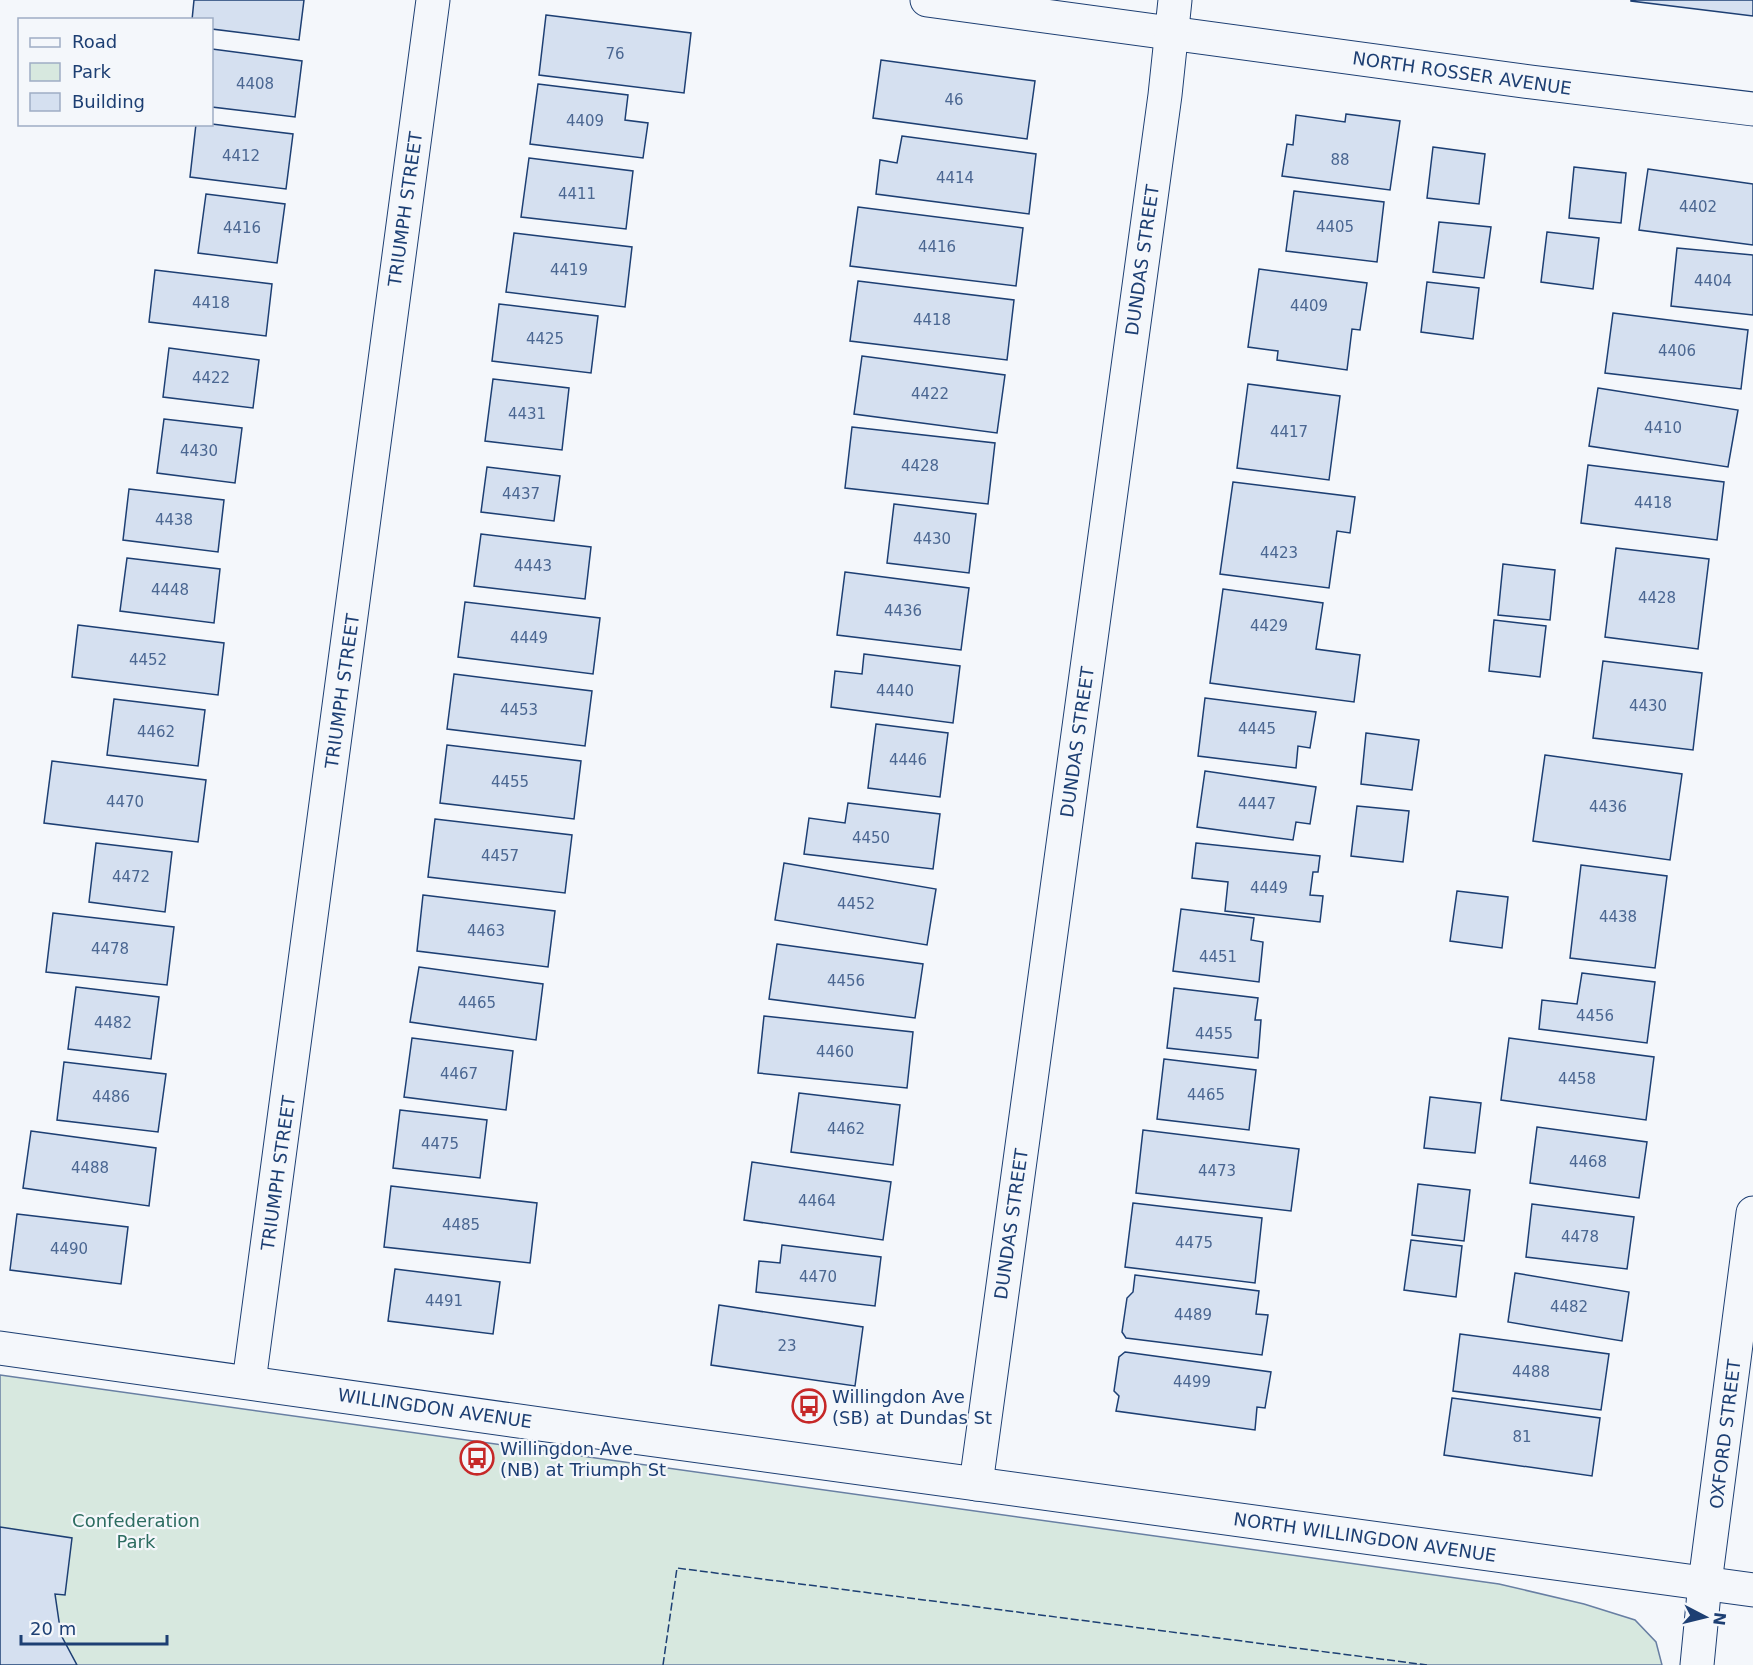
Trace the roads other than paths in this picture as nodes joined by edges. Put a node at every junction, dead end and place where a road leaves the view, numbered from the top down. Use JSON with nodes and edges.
{"nodes":[{"id":1,"x":433,"y":0,"type":"edge"},
{"id":2,"x":927,"y":0,"type":"edge"},
{"id":3,"x":1175,"y":0,"type":"edge"},
{"id":4,"x":1170,"y":33,"type":"junction"},
{"id":5,"x":1753,"y":109,"type":"edge"},
{"id":6,"x":1753,"y":1213,"type":"edge"},
{"id":7,"x":0,"y":1348,"type":"edge"},
{"id":8,"x":249,"y":1382,"type":"junction"},
{"id":9,"x":976,"y":1484,"type":"junction"},
{"id":10,"x":1705,"y":1583,"type":"junction"},
{"id":11,"x":1753,"y":1590,"type":"edge"},
{"id":12,"x":1697,"y":1665,"type":"edge"}],
"edges":[{"from":1,"to":8,"type":"street","name":"TRIUMPH STREET"},
{"from":2,"to":4,"type":"street","name":"NORTH ROSSER AVENUE"},
{"from":3,"to":4,"type":"street","name":"DUNDAS STREET"},
{"from":4,"to":5,"type":"street","name":"NORTH ROSSER AVENUE"},
{"from":4,"to":9,"type":"street","name":"DUNDAS STREET"},
{"from":6,"to":10,"type":"street","name":"OXFORD STREET"},
{"from":7,"to":8,"type":"street","name":"WILLINGDON AVENUE"},
{"from":8,"to":9,"type":"street","name":"WILLINGDON AVENUE"},
{"from":9,"to":10,"type":"street","name":"NORTH WILLINGDON AVENUE"},
{"from":10,"to":11,"type":"street","name":"NORTH WILLINGDON AVENUE"},
{"from":10,"to":12,"type":"street","name":"OXFORD STREET"}]}
